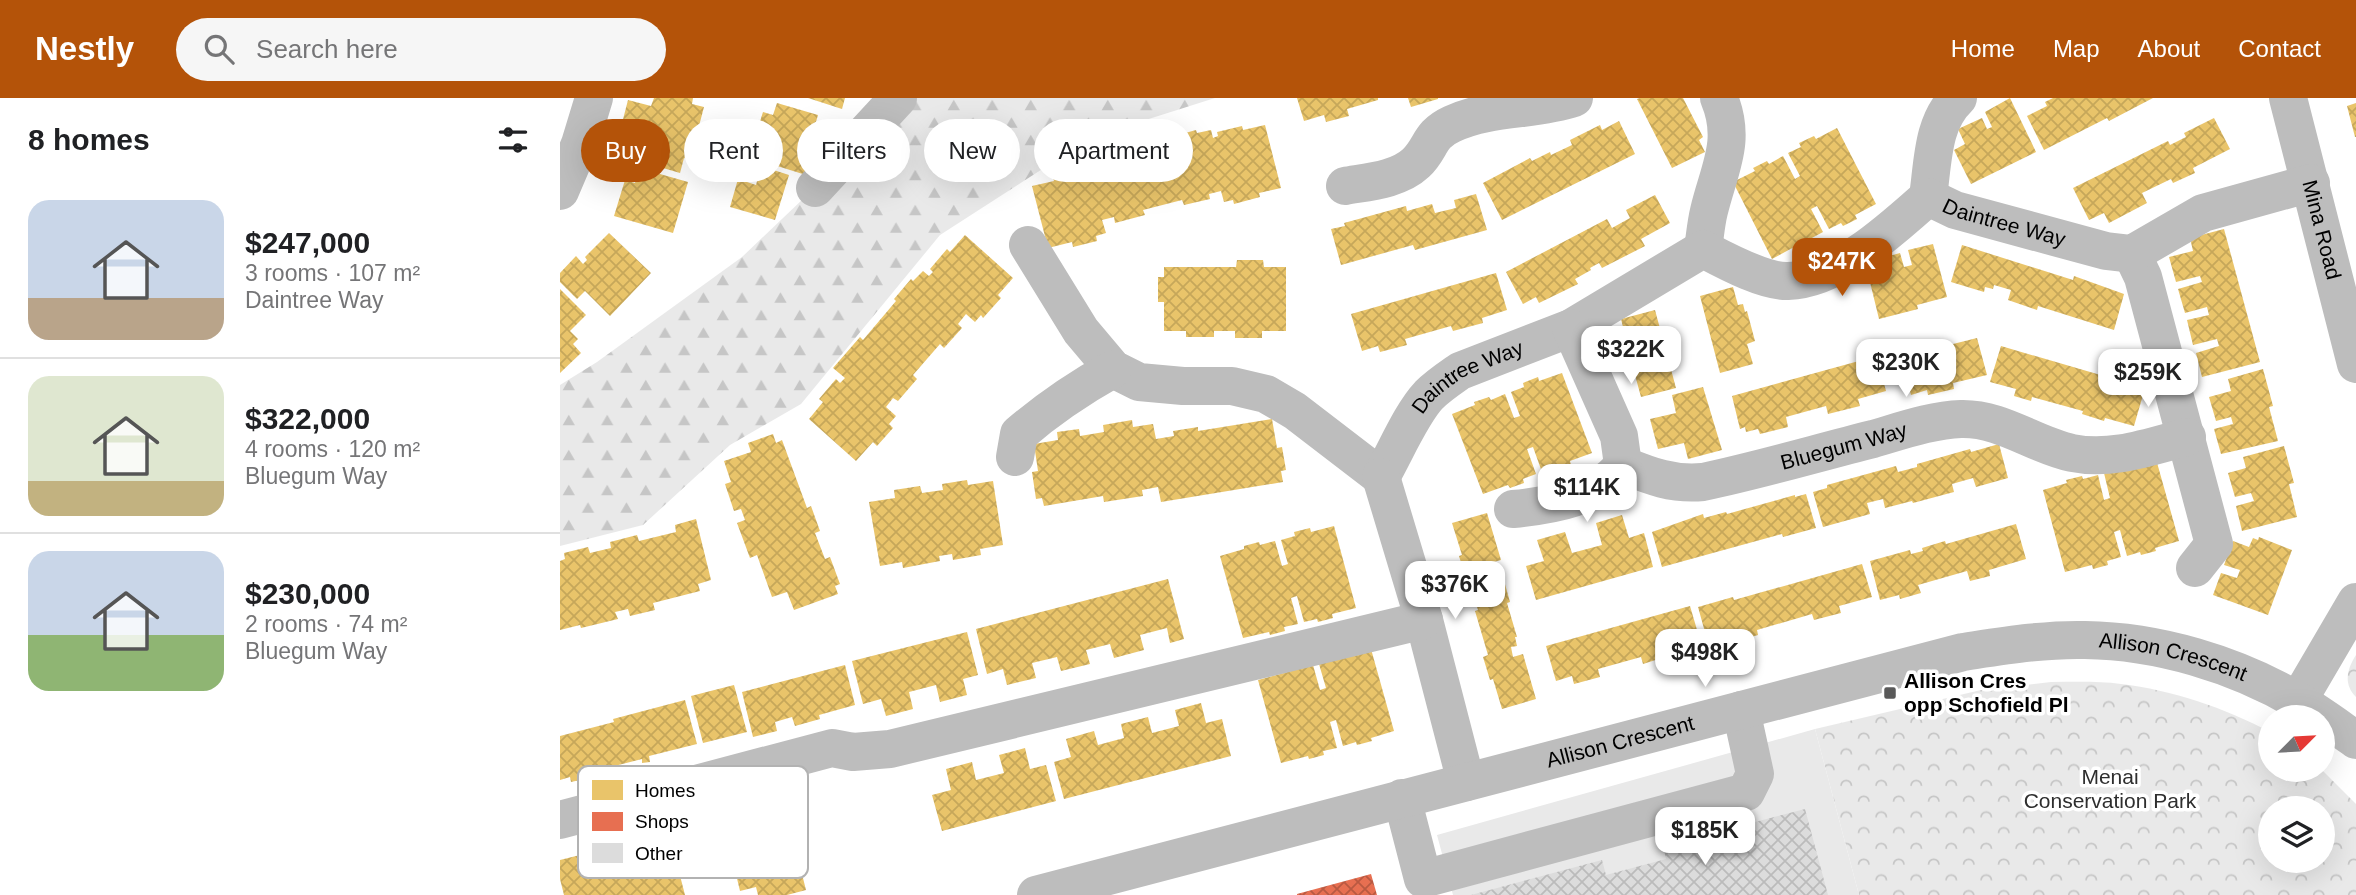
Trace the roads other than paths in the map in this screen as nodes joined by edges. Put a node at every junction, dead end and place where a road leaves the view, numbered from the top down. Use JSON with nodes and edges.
{"nodes":[{"id":1,"x":594,"y":98,"type":"edge"},
{"id":2,"x":898,"y":98,"type":"edge"},
{"id":3,"x":1574,"y":98,"type":"edge"},
{"id":4,"x":1719,"y":98,"type":"edge"},
{"id":5,"x":1958,"y":98,"type":"edge"},
{"id":6,"x":2288,"y":98,"type":"edge"},
{"id":7,"x":2311,"y":183,"type":"junction"},
{"id":8,"x":1345,"y":186,"type":"dead end"},
{"id":9,"x":815,"y":188,"type":"dead end"},
{"id":10,"x":560,"y":191,"type":"edge"},
{"id":11,"x":1928,"y":197,"type":"junction"},
{"id":12,"x":1028,"y":245,"type":"dead end"},
{"id":13,"x":1703,"y":249,"type":"junction"},
{"id":14,"x":2132,"y":254,"type":"junction"},
{"id":15,"x":1571,"y":328,"type":"junction"},
{"id":16,"x":2356,"y":364,"type":"edge"},
{"id":17,"x":1113,"y":369,"type":"junction"},
{"id":18,"x":2186,"y":437,"type":"junction"},
{"id":19,"x":1015,"y":457,"type":"dead end"},
{"id":20,"x":1623,"y":465,"type":"junction"},
{"id":21,"x":1381,"y":477,"type":"junction"},
{"id":22,"x":1513,"y":509,"type":"dead end"},
{"id":23,"x":2195,"y":568,"type":"dead end"},
{"id":24,"x":2356,"y":602,"type":"edge"},
{"id":25,"x":1424,"y":620,"type":"junction"},
{"id":26,"x":2298,"y":701,"type":"junction"},
{"id":27,"x":1741,"y":710,"type":"junction"},
{"id":28,"x":2356,"y":740,"type":"edge"},
{"id":29,"x":764,"y":766,"type":"edge"},
{"id":30,"x":1466,"y":782,"type":"junction"},
{"id":31,"x":1402,"y":798,"type":"junction"},
{"id":32,"x":578,"y":815,"type":"edge"},
{"id":33,"x":560,"y":820,"type":"edge"},
{"id":34,"x":1036,"y":895,"type":"edge"}],
"edges":[{"from":1,"to":10,"type":"street"},
{"from":2,"to":9,"type":"street"},
{"from":3,"to":8,"type":"street"},
{"from":4,"to":13,"type":"street"},
{"from":5,"to":11,"type":"street"},
{"from":6,"to":7,"type":"street","name":"Mina Road"},
{"from":7,"to":14,"type":"street"},
{"from":7,"to":16,"type":"street","name":"Mina Road"},
{"from":11,"to":13,"type":"street","name":"Daintree Way"},
{"from":11,"to":14,"type":"street","name":"Daintree Way"},
{"from":12,"to":17,"type":"street"},
{"from":13,"to":15,"type":"street","name":"Daintree Way"},
{"from":14,"to":18,"type":"street"},
{"from":15,"to":20,"type":"street"},
{"from":15,"to":21,"type":"street","name":"Daintree Way"},
{"from":17,"to":19,"type":"street"},
{"from":17,"to":21,"type":"street"},
{"from":18,"to":20,"type":"street","name":"Bluegum Way"},
{"from":18,"to":23,"type":"street"},
{"from":20,"to":22,"type":"street"},
{"from":21,"to":25,"type":"street"},
{"from":24,"to":26,"type":"street"},
{"from":25,"to":29,"type":"street"},
{"from":25,"to":30,"type":"street"},
{"from":26,"to":27,"type":"street","name":"Allison Crescent"},
{"from":26,"to":28,"type":"street","name":"Allison Crescent"},
{"from":27,"to":30,"type":"street","name":"Allison Crescent"},
{"from":27,"to":31,"type":"street"},
{"from":30,"to":31,"type":"street","name":"Allison Crescent"},
{"from":31,"to":34,"type":"street","name":"Allison Crescent"},
{"from":32,"to":33,"type":"street"}]}
